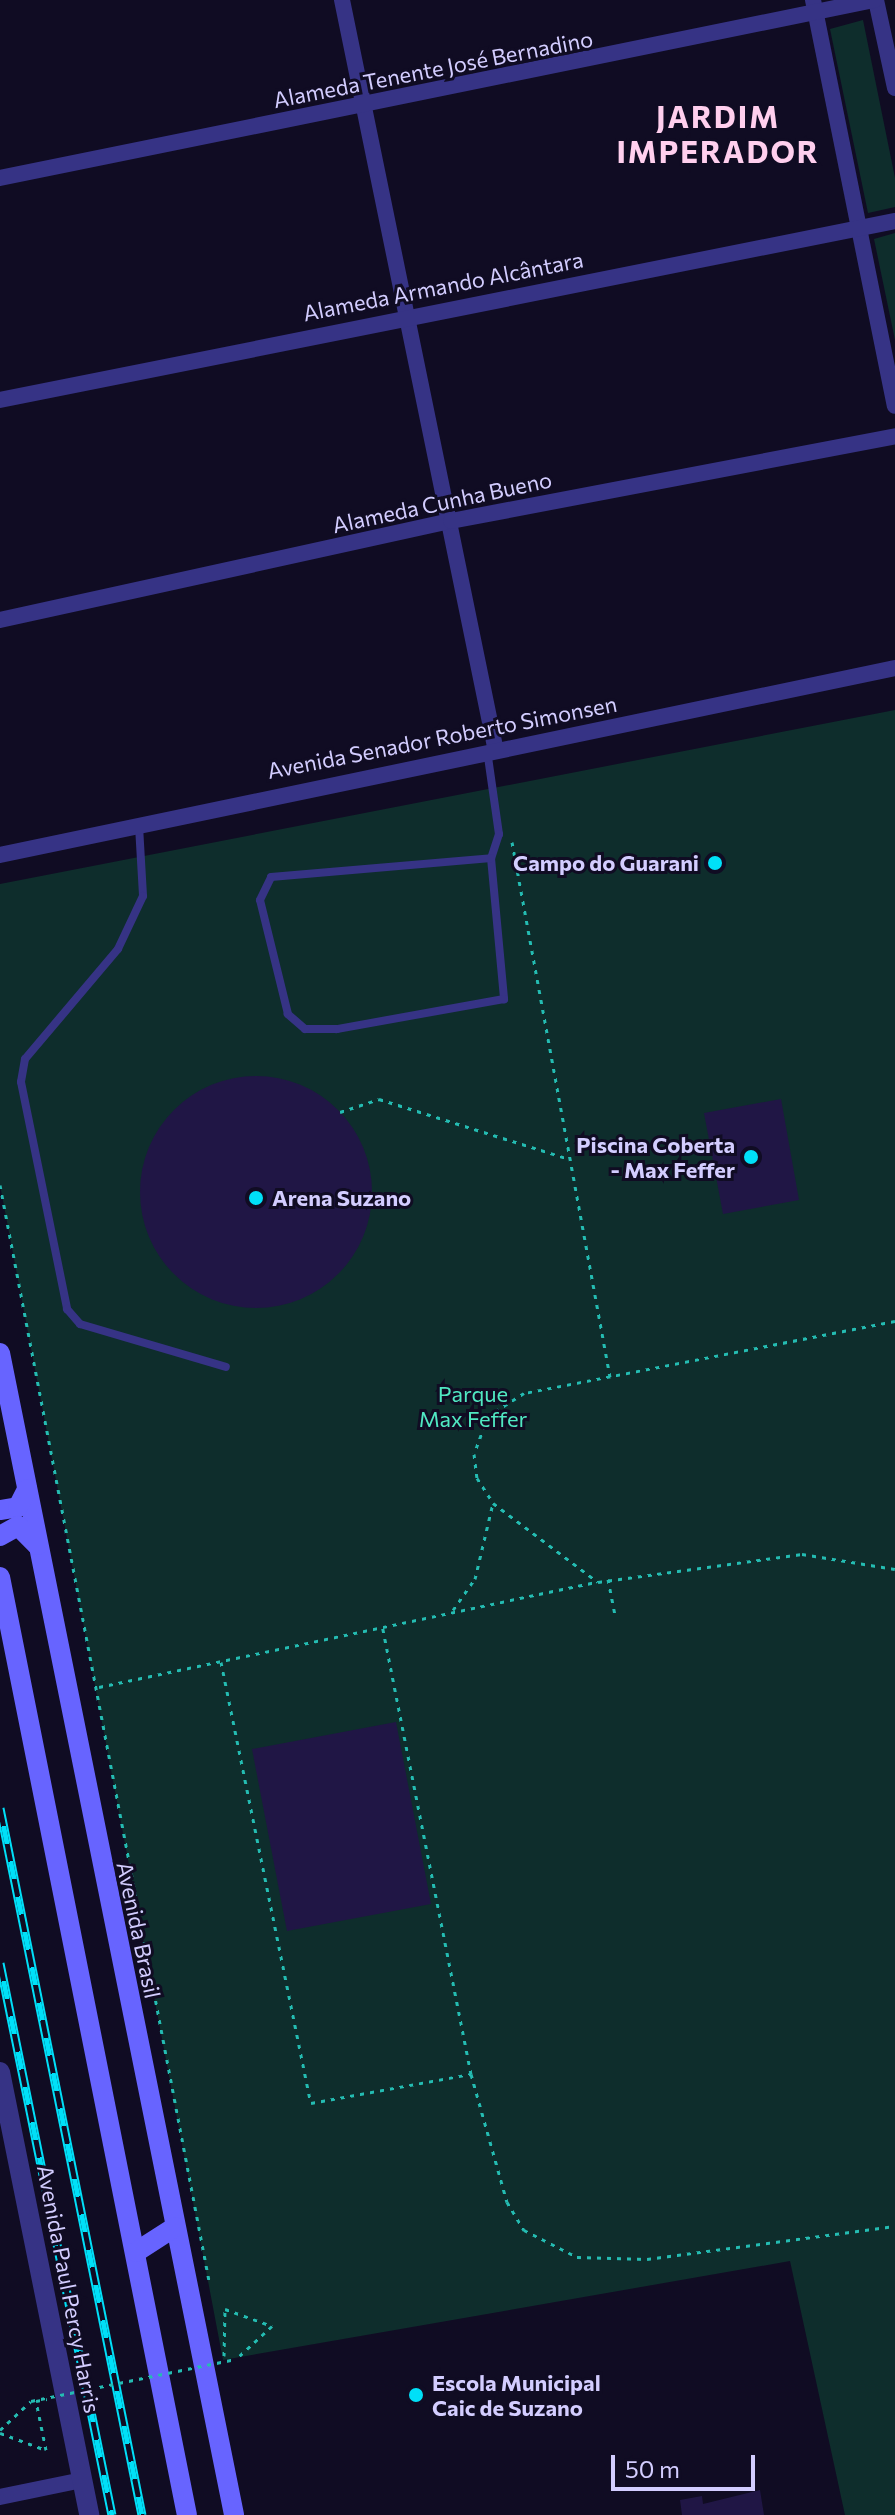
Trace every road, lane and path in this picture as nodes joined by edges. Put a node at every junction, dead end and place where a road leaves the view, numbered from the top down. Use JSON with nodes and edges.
{"nodes":[{"id":1,"x":342,"y":0,"type":"edge"},
{"id":2,"x":875,"y":0,"type":"edge"},
{"id":3,"x":814,"y":7,"type":"edge"},
{"id":4,"x":895,"y":88,"type":"edge"},
{"id":5,"x":363,"y":105,"type":"junction"},
{"id":6,"x":0,"y":178,"type":"edge"},
{"id":7,"x":895,"y":221,"type":"edge"},
{"id":8,"x":859,"y":231,"type":"junction"},
{"id":9,"x":409,"y":313,"type":"junction"},
{"id":10,"x":0,"y":400,"type":"edge"},
{"id":11,"x":895,"y":406,"type":"edge"},
{"id":12,"x":895,"y":436,"type":"edge"},
{"id":13,"x":451,"y":521,"type":"junction"},
{"id":14,"x":0,"y":620,"type":"edge"},
{"id":15,"x":895,"y":668,"type":"edge"},
{"id":16,"x":491,"y":748,"type":"junction"},
{"id":17,"x":139,"y":821,"type":"junction"},
{"id":18,"x":511,"y":839,"type":"dead end"},
{"id":19,"x":0,"y":855,"type":"edge"},
{"id":20,"x":491,"y":858,"type":"junction"},
{"id":21,"x":340,"y":1112,"type":"dead end"},
{"id":22,"x":569,"y":1159,"type":"junction"},
{"id":23,"x":0,"y":1185,"type":"edge"},
{"id":24,"x":895,"y":1321,"type":"edge"},
{"id":25,"x":0,"y":1353,"type":"edge"},
{"id":26,"x":226,"y":1367,"type":"dead end"},
{"id":27,"x":610,"y":1378,"type":"junction"},
{"id":28,"x":27,"y":1489,"type":"junction"},
{"id":29,"x":493,"y":1503,"type":"junction"},
{"id":30,"x":0,"y":1510,"type":"edge"},
{"id":31,"x":0,"y":1536,"type":"edge"},
{"id":32,"x":39,"y":1548,"type":"junction"},
{"id":33,"x":895,"y":1569,"type":"edge"},
{"id":34,"x":0,"y":1577,"type":"edge"},
{"id":35,"x":608,"y":1579,"type":"junction"},
{"id":36,"x":598,"y":1582,"type":"junction"},
{"id":37,"x":451,"y":1612,"type":"junction"},
{"id":38,"x":615,"y":1614,"type":"dead end"},
{"id":39,"x":382,"y":1626,"type":"junction"},
{"id":40,"x":221,"y":1662,"type":"junction"},
{"id":41,"x":99,"y":1687,"type":"junction"},
{"id":42,"x":0,"y":2072,"type":"edge"},
{"id":43,"x":471,"y":2074,"type":"junction"},
{"id":44,"x":895,"y":2226,"type":"edge"},
{"id":45,"x":175,"y":2227,"type":"junction"},
{"id":46,"x":136,"y":2252,"type":"junction"},
{"id":47,"x":212,"y":2297,"type":"dead end"},
{"id":48,"x":215,"y":2313,"type":"dead end"},
{"id":49,"x":223,"y":2360,"type":"junction"},
{"id":50,"x":36,"y":2401,"type":"dead end"},
{"id":51,"x":0,"y":2432,"type":"edge"},
{"id":52,"x":82,"y":2480,"type":"junction"},
{"id":53,"x":0,"y":2497,"type":"edge"},
{"id":54,"x":89,"y":2515,"type":"edge"},
{"id":55,"x":187,"y":2515,"type":"edge"},
{"id":56,"x":234,"y":2515,"type":"edge"}],
"edges":[{"from":1,"to":5,"type":"street"},
{"from":2,"to":3,"type":"street","name":"Alameda Tenente José Bernadino"},
{"from":2,"to":4,"type":"street"},
{"from":3,"to":5,"type":"street","name":"Alameda Tenente José Bernadino"},
{"from":3,"to":8,"type":"street"},
{"from":5,"to":6,"type":"street","name":"Alameda Tenente José Bernadino"},
{"from":5,"to":9,"type":"street"},
{"from":7,"to":8,"type":"street","name":"Alameda Armando Alcântara"},
{"from":8,"to":9,"type":"street","name":"Alameda Armando Alcântara"},
{"from":8,"to":11,"type":"street"},
{"from":9,"to":10,"type":"street","name":"Alameda Armando Alcântara"},
{"from":9,"to":13,"type":"street"},
{"from":12,"to":13,"type":"street","name":"Alameda Cunha Bueno"},
{"from":13,"to":14,"type":"street","name":"Alameda Cunha Bueno"},
{"from":13,"to":16,"type":"street"},
{"from":15,"to":16,"type":"street","name":"Avenida Senador Roberto Simonsen"},
{"from":16,"to":17,"type":"street","name":"Avenida Senador Roberto Simonsen"},
{"from":16,"to":20,"type":"lane"},
{"from":17,"to":19,"type":"street","name":"Avenida Senador Roberto Simonsen"},
{"from":17,"to":26,"type":"lane"},
{"from":18,"to":22,"type":"path"},
{"from":20,"to":20,"type":"lane"},
{"from":21,"to":22,"type":"path"},
{"from":22,"to":27,"type":"path"},
{"from":23,"to":41,"type":"path"},
{"from":24,"to":27,"type":"path"},
{"from":25,"to":28,"type":"main road","name":"Avenida Brasil"},
{"from":27,"to":29,"type":"path"},
{"from":28,"to":30,"type":"main road"},
{"from":28,"to":32,"type":"main road","name":"Avenida Brasil"},
{"from":29,"to":36,"type":"path"},
{"from":29,"to":37,"type":"path"},
{"from":31,"to":32,"type":"main road"},
{"from":32,"to":45,"type":"main road","name":"Avenida Brasil"},
{"from":33,"to":35,"type":"path"},
{"from":34,"to":46,"type":"main road"},
{"from":35,"to":36,"type":"path"},
{"from":35,"to":38,"type":"path"},
{"from":36,"to":37,"type":"path"},
{"from":37,"to":39,"type":"path"},
{"from":39,"to":40,"type":"path"},
{"from":39,"to":43,"type":"path"},
{"from":40,"to":41,"type":"path"},
{"from":40,"to":43,"type":"path"},
{"from":41,"to":47,"type":"path"},
{"from":42,"to":52,"type":"street","name":"Avenida Paul Percy Harris"},
{"from":43,"to":44,"type":"path"},
{"from":45,"to":46,"type":"main road"},
{"from":45,"to":56,"type":"main road","name":"Avenida Brasil"},
{"from":46,"to":55,"type":"main road"},
{"from":48,"to":49,"type":"path"},
{"from":49,"to":49,"type":"path","bridge":true},
{"from":49,"to":51,"type":"path","bridge":true},
{"from":50,"to":51,"type":"path"},
{"from":52,"to":53,"type":"street"},
{"from":52,"to":54,"type":"street","name":"Avenida Paul Percy Harris"}]}
